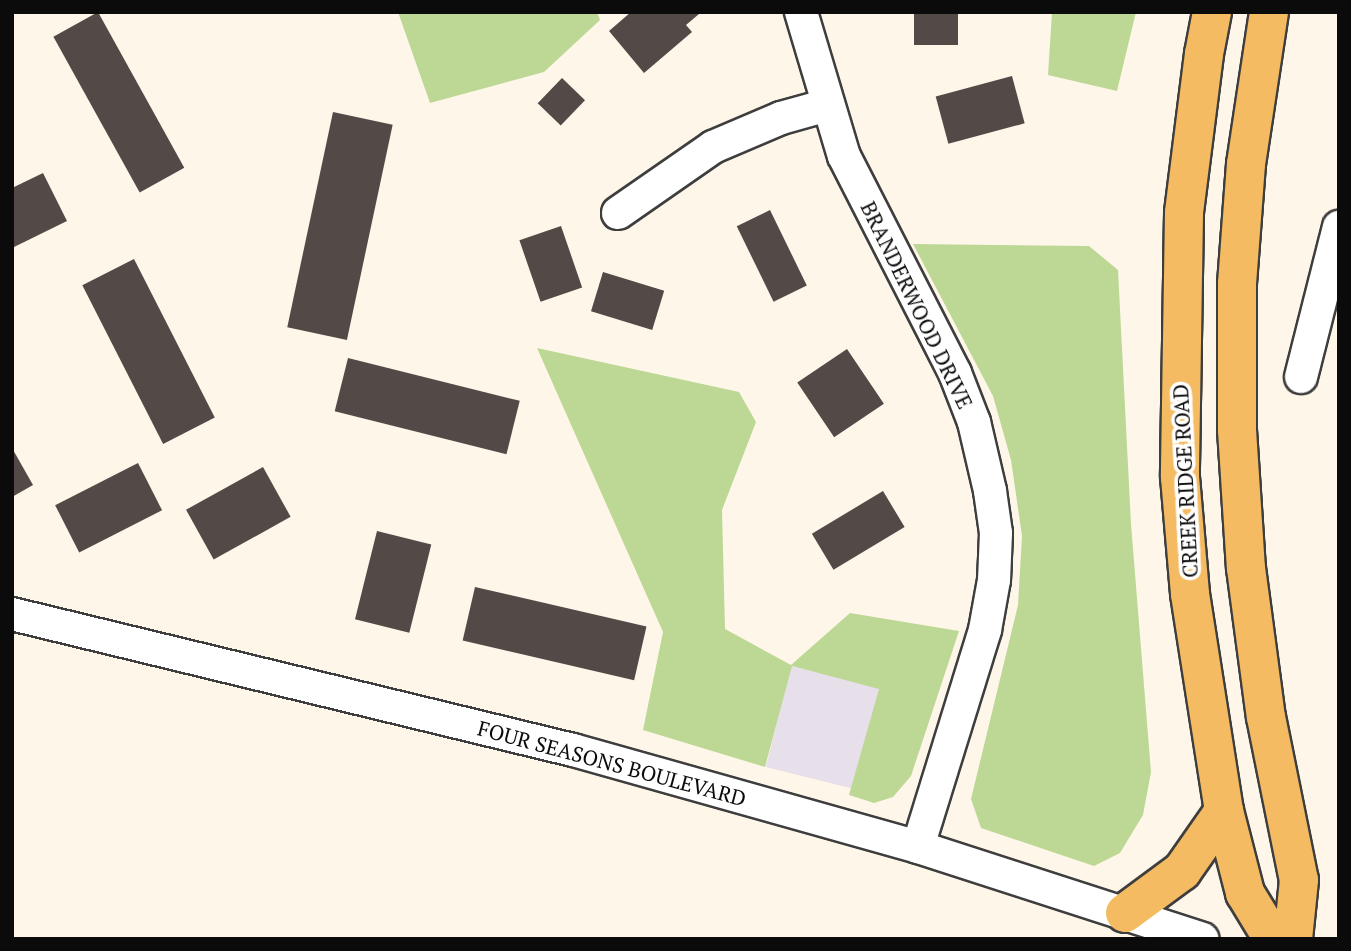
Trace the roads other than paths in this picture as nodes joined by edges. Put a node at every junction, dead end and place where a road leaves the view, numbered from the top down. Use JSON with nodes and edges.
{"nodes":[{"id":1,"x":801,"y":12,"type":"edge"},
{"id":2,"x":1212,"y":12,"type":"edge"},
{"id":3,"x":1269,"y":12,"type":"edge"},
{"id":4,"x":828,"y":105,"type":"junction"},
{"id":5,"x":618,"y":213,"type":"dead end"},
{"id":6,"x":1339,"y":227,"type":"edge"},
{"id":7,"x":1301,"y":377,"type":"dead end"},
{"id":8,"x":12,"y":614,"type":"edge"},
{"id":9,"x":1224,"y":811,"type":"junction"},
{"id":10,"x":918,"y":848,"type":"junction"},
{"id":11,"x":1125,"y":913,"type":"junction"},
{"id":12,"x":1203,"y":939,"type":"edge"},
{"id":13,"x":1273,"y":939,"type":"edge"},
{"id":14,"x":1293,"y":939,"type":"edge"}],
"edges":[{"from":1,"to":4,"type":"street","name":"BRANDERWOOD DRIVE"},
{"from":2,"to":9,"type":"main road","name":"CREEK RIDGE ROAD"},
{"from":3,"to":14,"type":"main road"},
{"from":4,"to":5,"type":"street"},
{"from":4,"to":10,"type":"street","name":"BRANDERWOOD DRIVE"},
{"from":6,"to":7,"type":"street"},
{"from":8,"to":10,"type":"street","name":"FOUR SEASONS BOULEVARD"},
{"from":9,"to":11,"type":"main road"},
{"from":9,"to":13,"type":"main road","name":"CREEK RIDGE ROAD"},
{"from":10,"to":11,"type":"street","name":"FOUR SEASONS BOULEVARD"},
{"from":11,"to":12,"type":"street","name":"FOUR SEASONS BOULEVARD"}]}
